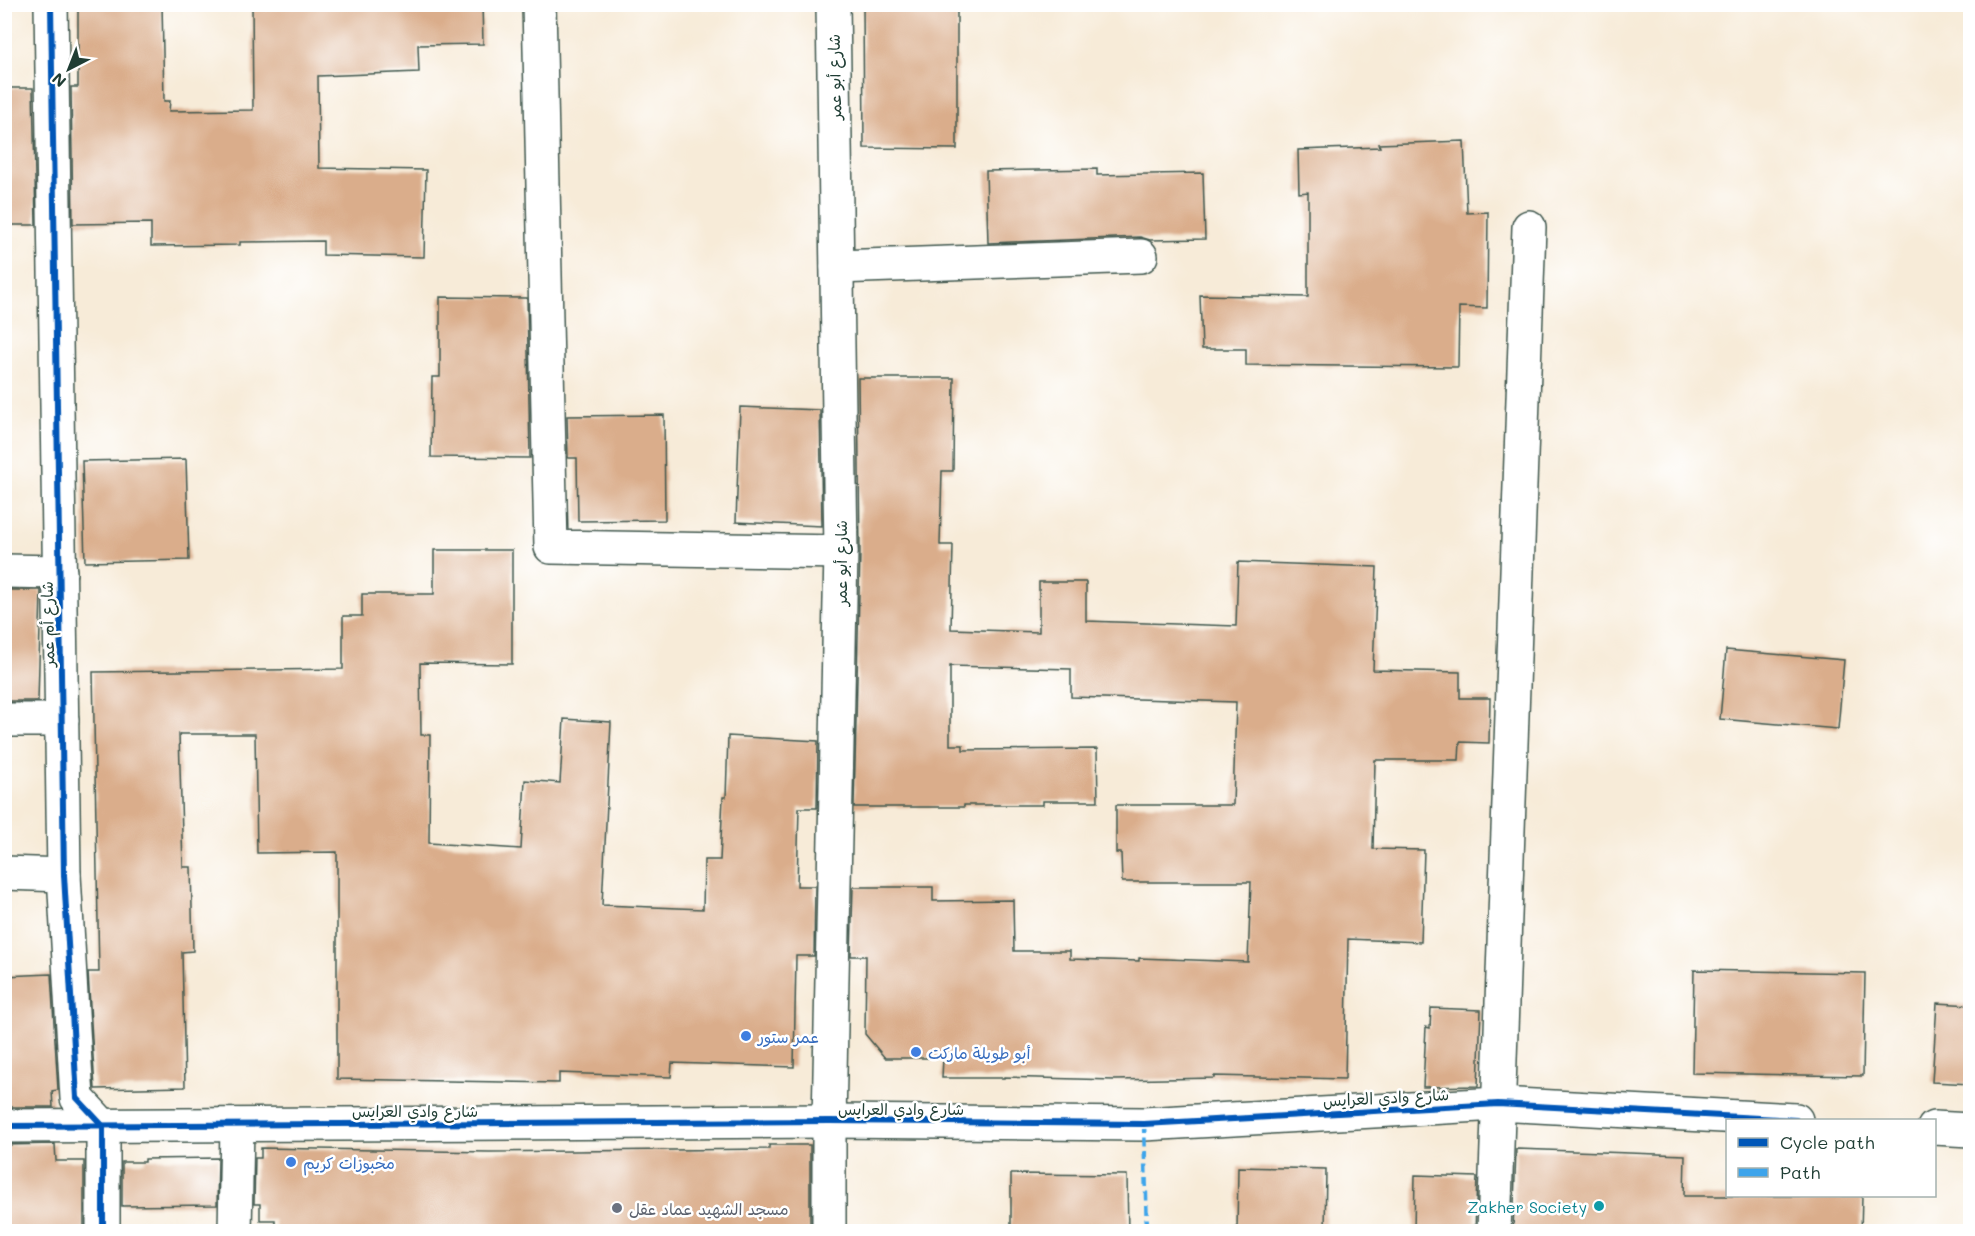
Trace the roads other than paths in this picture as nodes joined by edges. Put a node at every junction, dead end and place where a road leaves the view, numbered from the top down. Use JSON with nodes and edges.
{"nodes":[{"id":1,"x":51,"y":4,"type":"edge"},
{"id":2,"x":539,"y":4,"type":"edge"},
{"id":3,"x":833,"y":4,"type":"edge"},
{"id":4,"x":1529,"y":227,"type":"dead end"},
{"id":5,"x":1141,"y":256,"type":"dead end"},
{"id":6,"x":837,"y":267,"type":"junction"},
{"id":7,"x":841,"y":552,"type":"junction"},
{"id":8,"x":4,"y":571,"type":"edge"},
{"id":9,"x":60,"y":572,"type":"junction"},
{"id":10,"x":4,"y":720,"type":"edge"},
{"id":11,"x":62,"y":720,"type":"junction"},
{"id":12,"x":4,"y":873,"type":"edge"},
{"id":13,"x":64,"y":875,"type":"junction"},
{"id":14,"x":1498,"y":1104,"type":"junction"},
{"id":15,"x":1777,"y":1119,"type":"edge"},
{"id":16,"x":829,"y":1121,"type":"junction"},
{"id":17,"x":237,"y":1125,"type":"junction"},
{"id":18,"x":4,"y":1126,"type":"edge"},
{"id":19,"x":103,"y":1126,"type":"junction"},
{"id":20,"x":1936,"y":1128,"type":"edge"},
{"id":21,"x":1971,"y":1130,"type":"edge"},
{"id":22,"x":103,"y":1232,"type":"edge"},
{"id":23,"x":235,"y":1232,"type":"edge"},
{"id":24,"x":829,"y":1232,"type":"edge"},
{"id":25,"x":1494,"y":1232,"type":"edge"}],
"edges":[{"from":1,"to":9,"type":"street","name":"شارع أم عمر"},
{"from":2,"to":7,"type":"street"},
{"from":3,"to":6,"type":"street","name":"شارع أبو عمر"},
{"from":4,"to":14,"type":"street"},
{"from":5,"to":6,"type":"street"},
{"from":6,"to":7,"type":"street","name":"شارع أبو عمر"},
{"from":7,"to":16,"type":"street","name":"شارع أبو عمر"},
{"from":8,"to":9,"type":"street"},
{"from":9,"to":11,"type":"street","name":"شارع أم عمر"},
{"from":10,"to":11,"type":"street"},
{"from":11,"to":13,"type":"street","name":"شارع أم عمر"},
{"from":12,"to":13,"type":"street"},
{"from":13,"to":19,"type":"street","name":"شارع أم عمر"},
{"from":14,"to":15,"type":"street","name":"شارع وادي العرايس"},
{"from":14,"to":16,"type":"street","name":"شارع وادي العرايس"},
{"from":14,"to":25,"type":"street"},
{"from":16,"to":17,"type":"street","name":"شارع وادي العرايس"},
{"from":16,"to":24,"type":"street","name":"شارع أبو عمر"},
{"from":17,"to":19,"type":"street","name":"شارع وادي العرايس"},
{"from":17,"to":23,"type":"street"},
{"from":18,"to":19,"type":"street","name":"شارع وادي العرايس"},
{"from":19,"to":22,"type":"street"},
{"from":20,"to":21,"type":"street"}]}
